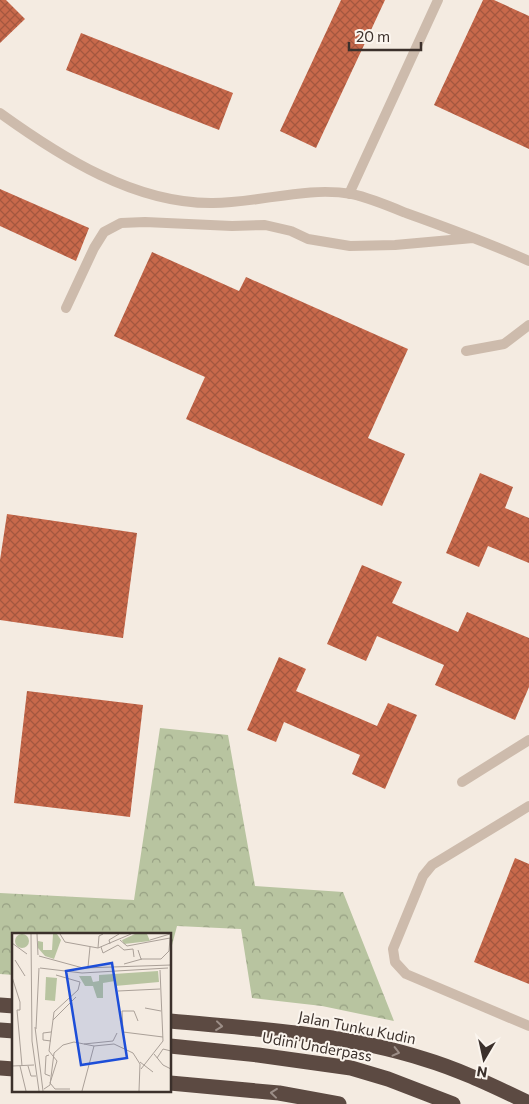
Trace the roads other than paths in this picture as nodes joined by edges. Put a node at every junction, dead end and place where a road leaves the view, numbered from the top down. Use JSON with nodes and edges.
{"nodes":[{"id":1,"x":438,"y":0,"type":"edge"},
{"id":2,"x":0,"y":113,"type":"edge"},
{"id":3,"x":348,"y":194,"type":"junction"},
{"id":4,"x":476,"y":238,"type":"junction"},
{"id":5,"x":529,"y":261,"type":"edge"},
{"id":6,"x":66,"y":308,"type":"dead end"},
{"id":7,"x":529,"y":325,"type":"edge"},
{"id":8,"x":466,"y":351,"type":"dead end"},
{"id":9,"x":529,"y":740,"type":"edge"},
{"id":10,"x":462,"y":782,"type":"dead end"},
{"id":11,"x":529,"y":806,"type":"edge"},
{"id":12,"x":171,"y":1021,"type":"edge"},
{"id":13,"x":529,"y":1026,"type":"edge"},
{"id":14,"x":171,"y":1046,"type":"edge"},
{"id":15,"x":171,"y":1083,"type":"edge"},
{"id":16,"x":529,"y":1103,"type":"edge"},
{"id":17,"x":340,"y":1104,"type":"edge"},
{"id":18,"x":453,"y":1104,"type":"edge"}],
"edges":[{"from":1,"to":3,"type":"lane"},
{"from":2,"to":3,"type":"lane"},
{"from":3,"to":4,"type":"lane"},
{"from":4,"to":5,"type":"lane"},
{"from":4,"to":6,"type":"lane"},
{"from":7,"to":8,"type":"lane"},
{"from":9,"to":10,"type":"lane"},
{"from":11,"to":13,"type":"lane"},
{"from":12,"to":16,"type":"highway","name":"Jalan Tunku Kudin","one_way":true},
{"from":14,"to":18,"type":"highway","name":"Udini Underpass"},
{"from":17,"to":15,"type":"highway","one_way":true}]}
